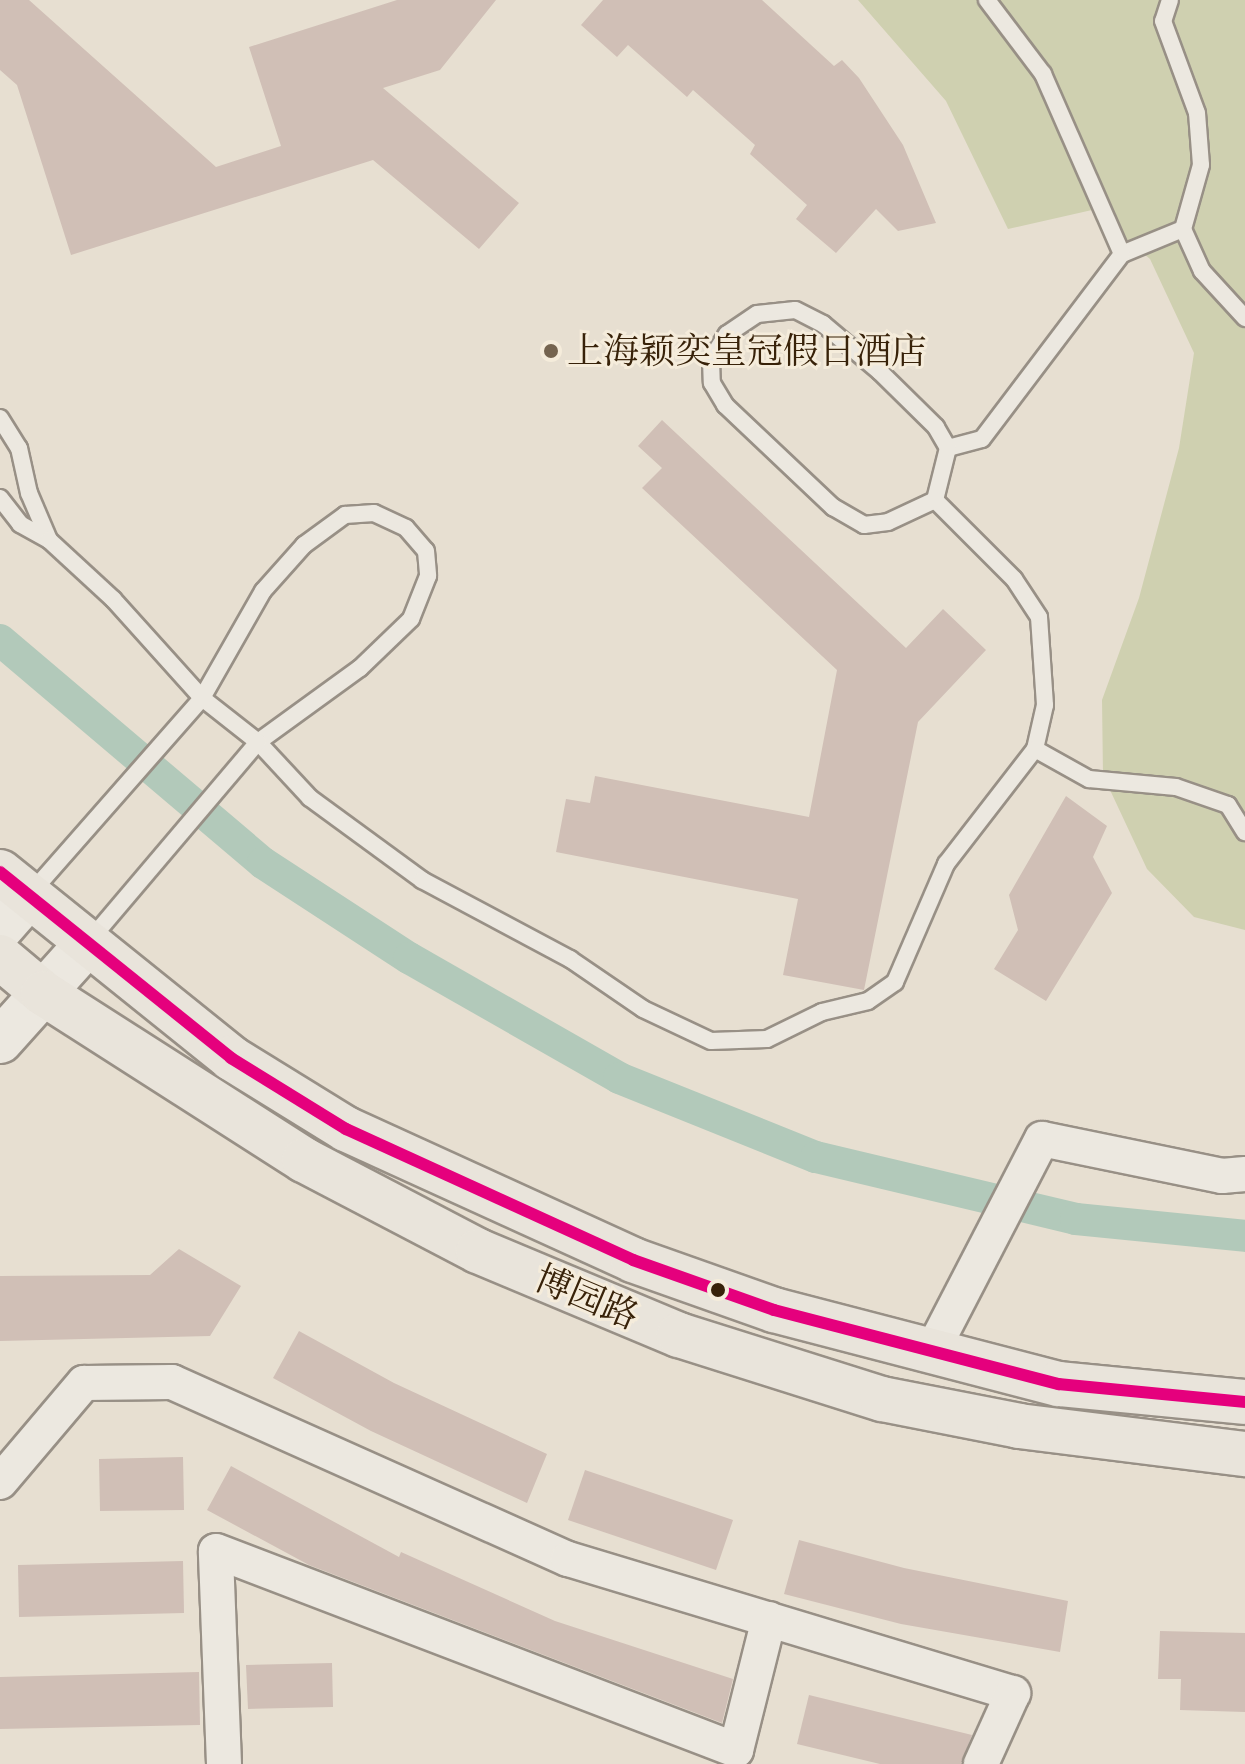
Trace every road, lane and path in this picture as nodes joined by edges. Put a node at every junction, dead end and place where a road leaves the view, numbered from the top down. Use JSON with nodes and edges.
{"nodes":[{"id":1,"x":987,"y":0,"type":"edge"},
{"id":2,"x":1170,"y":0,"type":"edge"},
{"id":3,"x":1183,"y":229,"type":"junction"},
{"id":4,"x":1122,"y":254,"type":"junction"},
{"id":5,"x":1245,"y":318,"type":"edge"},
{"id":6,"x":0,"y":418,"type":"edge"},
{"id":7,"x":948,"y":448,"type":"junction"},
{"id":8,"x":0,"y":498,"type":"edge"},
{"id":9,"x":935,"y":500,"type":"junction"},
{"id":10,"x":49,"y":540,"type":"junction"},
{"id":11,"x":202,"y":698,"type":"junction"},
{"id":12,"x":258,"y":742,"type":"junction"},
{"id":13,"x":1035,"y":749,"type":"junction"},
{"id":14,"x":1245,"y":832,"type":"edge"},
{"id":15,"x":14,"y":884,"type":"edge"},
{"id":16,"x":0,"y":929,"type":"edge"},
{"id":17,"x":88,"y":943,"type":"junction"},
{"id":18,"x":0,"y":957,"type":"edge"},
{"id":19,"x":43,"y":993,"type":"junction"},
{"id":20,"x":0,"y":1041,"type":"edge"},
{"id":21,"x":1245,"y":1174,"type":"edge"},
{"id":22,"x":931,"y":1353,"type":"junction"},
{"id":23,"x":1245,"y":1402,"type":"edge"},
{"id":24,"x":1245,"y":1454,"type":"edge"},
{"id":25,"x":0,"y":1482,"type":"edge"},
{"id":26,"x":769,"y":1619,"type":"junction"},
{"id":27,"x":224,"y":1764,"type":"edge"},
{"id":28,"x":981,"y":1764,"type":"edge"}],
"edges":[{"from":1,"to":4,"type":"lane"},
{"from":2,"to":3,"type":"lane"},
{"from":3,"to":4,"type":"lane"},
{"from":3,"to":5,"type":"lane"},
{"from":4,"to":7,"type":"lane"},
{"from":6,"to":10,"type":"lane"},
{"from":7,"to":9,"type":"lane"},
{"from":7,"to":9,"type":"lane"},
{"from":8,"to":10,"type":"lane"},
{"from":9,"to":13,"type":"lane"},
{"from":10,"to":11,"type":"lane"},
{"from":11,"to":12,"type":"lane"},
{"from":11,"to":12,"type":"lane"},
{"from":11,"to":15,"type":"lane"},
{"from":12,"to":13,"type":"lane"},
{"from":12,"to":17,"type":"lane"},
{"from":13,"to":14,"type":"lane"},
{"from":15,"to":16,"type":"main road"},
{"from":15,"to":17,"type":"main road","name":"博园路"},
{"from":17,"to":19,"type":"main road"},
{"from":17,"to":22,"type":"main road","name":"博园路"},
{"from":18,"to":19,"type":"main road","name":"博园路"},
{"from":19,"to":20,"type":"main road"},
{"from":19,"to":24,"type":"main road","name":"博园路"},
{"from":21,"to":22,"type":"street"},
{"from":22,"to":23,"type":"main road","name":"博园路"},
{"from":25,"to":26,"type":"street"},
{"from":26,"to":27,"type":"street"},
{"from":26,"to":28,"type":"street"}]}
